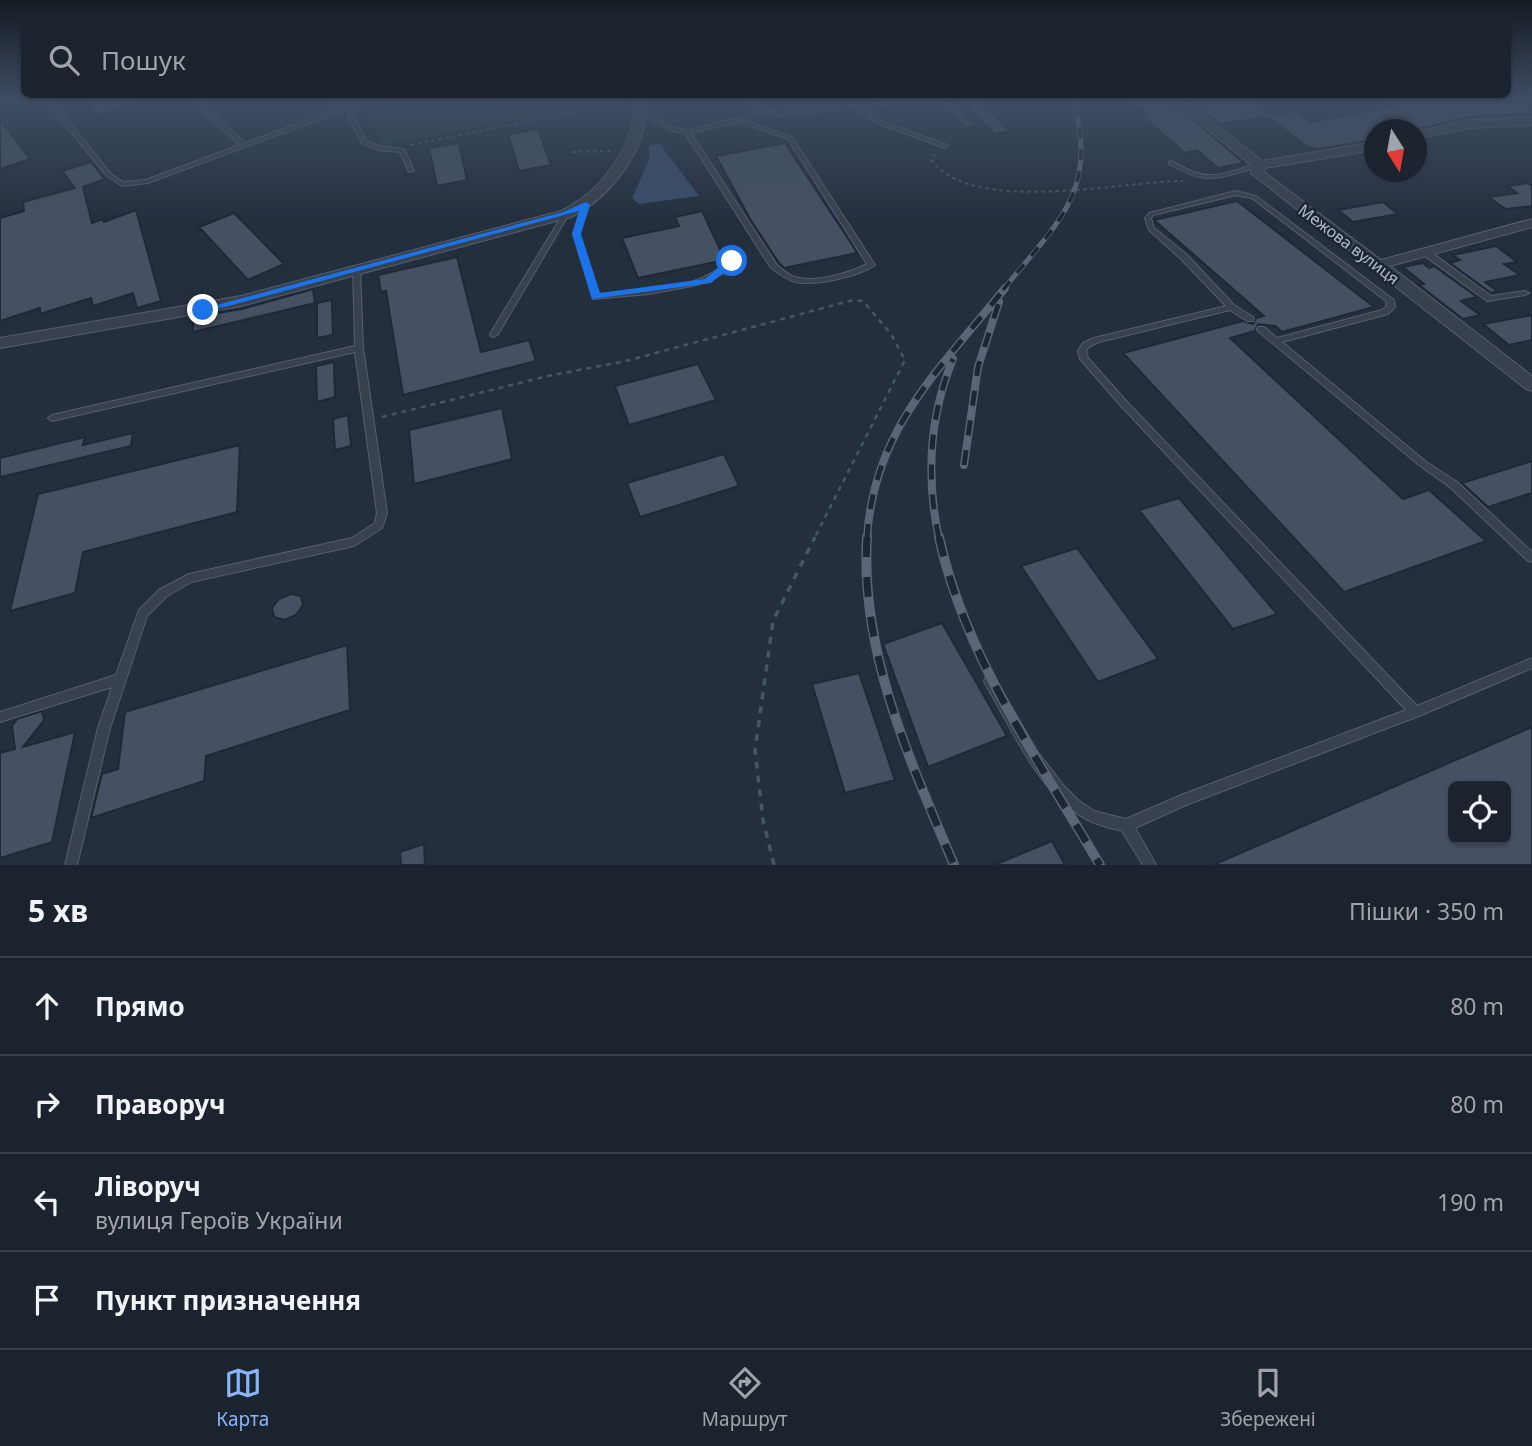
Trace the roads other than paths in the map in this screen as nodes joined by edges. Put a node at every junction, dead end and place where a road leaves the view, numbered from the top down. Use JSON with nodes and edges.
{"nodes":[{"id":1,"x":80,"y":139,"type":"edge"},
{"id":2,"x":238,"y":139,"type":"edge"},
{"id":3,"x":259,"y":139,"type":"edge"},
{"id":4,"x":363,"y":139,"type":"edge"},
{"id":5,"x":633,"y":139,"type":"edge"},
{"id":6,"x":692,"y":139,"type":"edge"},
{"id":7,"x":791,"y":139,"type":"edge"},
{"id":8,"x":927,"y":139,"type":"edge"},
{"id":9,"x":1227,"y":139,"type":"edge"},
{"id":10,"x":244,"y":145,"type":"junction"},
{"id":11,"x":945,"y":146,"type":"road end"},
{"id":12,"x":1364,"y":148,"type":"edge"},
{"id":13,"x":1171,"y":163,"type":"dead end"},
{"id":14,"x":1259,"y":165,"type":"junction"},
{"id":15,"x":411,"y":171,"type":"dead end"},
{"id":16,"x":586,"y":205,"type":"junction"},
{"id":17,"x":566,"y":214,"type":"junction"},
{"id":18,"x":1532,"y":223,"type":"edge"},
{"id":19,"x":1425,"y":252,"type":"junction"},
{"id":20,"x":730,"y":254,"type":"dead end"},
{"id":21,"x":1378,"y":265,"type":"junction"},
{"id":22,"x":356,"y":268,"type":"junction"},
{"id":23,"x":1525,"y":293,"type":"dead end"},
{"id":24,"x":1231,"y":307,"type":"junction"},
{"id":25,"x":1250,"y":319,"type":"dead end"},
{"id":26,"x":1262,"y":329,"type":"dead end"},
{"id":27,"x":494,"y":334,"type":"dead end"},
{"id":28,"x":1278,"y":341,"type":"junction"},
{"id":29,"x":0,"y":343,"type":"edge"},
{"id":30,"x":359,"y":348,"type":"junction"},
{"id":31,"x":1532,"y":384,"type":"edge"},
{"id":32,"x":52,"y":418,"type":"dead end"},
{"id":33,"x":1532,"y":558,"type":"edge"},
{"id":34,"x":1532,"y":663,"type":"edge"},
{"id":35,"x":118,"y":680,"type":"junction"},
{"id":36,"x":990,"y":681,"type":"dead end"},
{"id":37,"x":1415,"y":712,"type":"junction"},
{"id":38,"x":0,"y":717,"type":"edge"},
{"id":39,"x":1126,"y":825,"type":"junction"},
{"id":40,"x":71,"y":865,"type":"edge"},
{"id":41,"x":1150,"y":865,"type":"edge"}],
"edges":[{"from":1,"to":10,"type":"lane"},
{"from":2,"to":10,"type":"lane"},
{"from":3,"to":10,"type":"lane"},
{"from":4,"to":15,"type":"lane"},
{"from":5,"to":16,"type":"street"},
{"from":6,"to":7,"type":"lane"},
{"from":8,"to":11,"type":"lane"},
{"from":9,"to":14,"type":"street","name":"Межова вулиця"},
{"from":12,"to":14,"type":"street"},
{"from":13,"to":14,"type":"lane"},
{"from":14,"to":21,"type":"street","name":"Межова вулиця"},
{"from":16,"to":17,"type":"street"},
{"from":16,"to":20,"type":"lane"},
{"from":17,"to":22,"type":"street"},
{"from":17,"to":27,"type":"lane"},
{"from":18,"to":19,"type":"street"},
{"from":19,"to":21,"type":"street"},
{"from":19,"to":23,"type":"lane"},
{"from":21,"to":31,"type":"street","name":"Межова вулиця"},
{"from":22,"to":29,"type":"street"},
{"from":22,"to":30,"type":"lane"},
{"from":24,"to":25,"type":"lane"},
{"from":24,"to":28,"type":"lane"},
{"from":24,"to":37,"type":"lane"},
{"from":26,"to":28,"type":"lane"},
{"from":28,"to":33,"type":"lane"},
{"from":30,"to":32,"type":"lane"},
{"from":30,"to":35,"type":"lane"},
{"from":34,"to":37,"type":"lane"},
{"from":35,"to":38,"type":"lane"},
{"from":35,"to":40,"type":"lane"},
{"from":36,"to":39,"type":"lane"},
{"from":37,"to":39,"type":"lane"},
{"from":39,"to":41,"type":"lane"}]}
